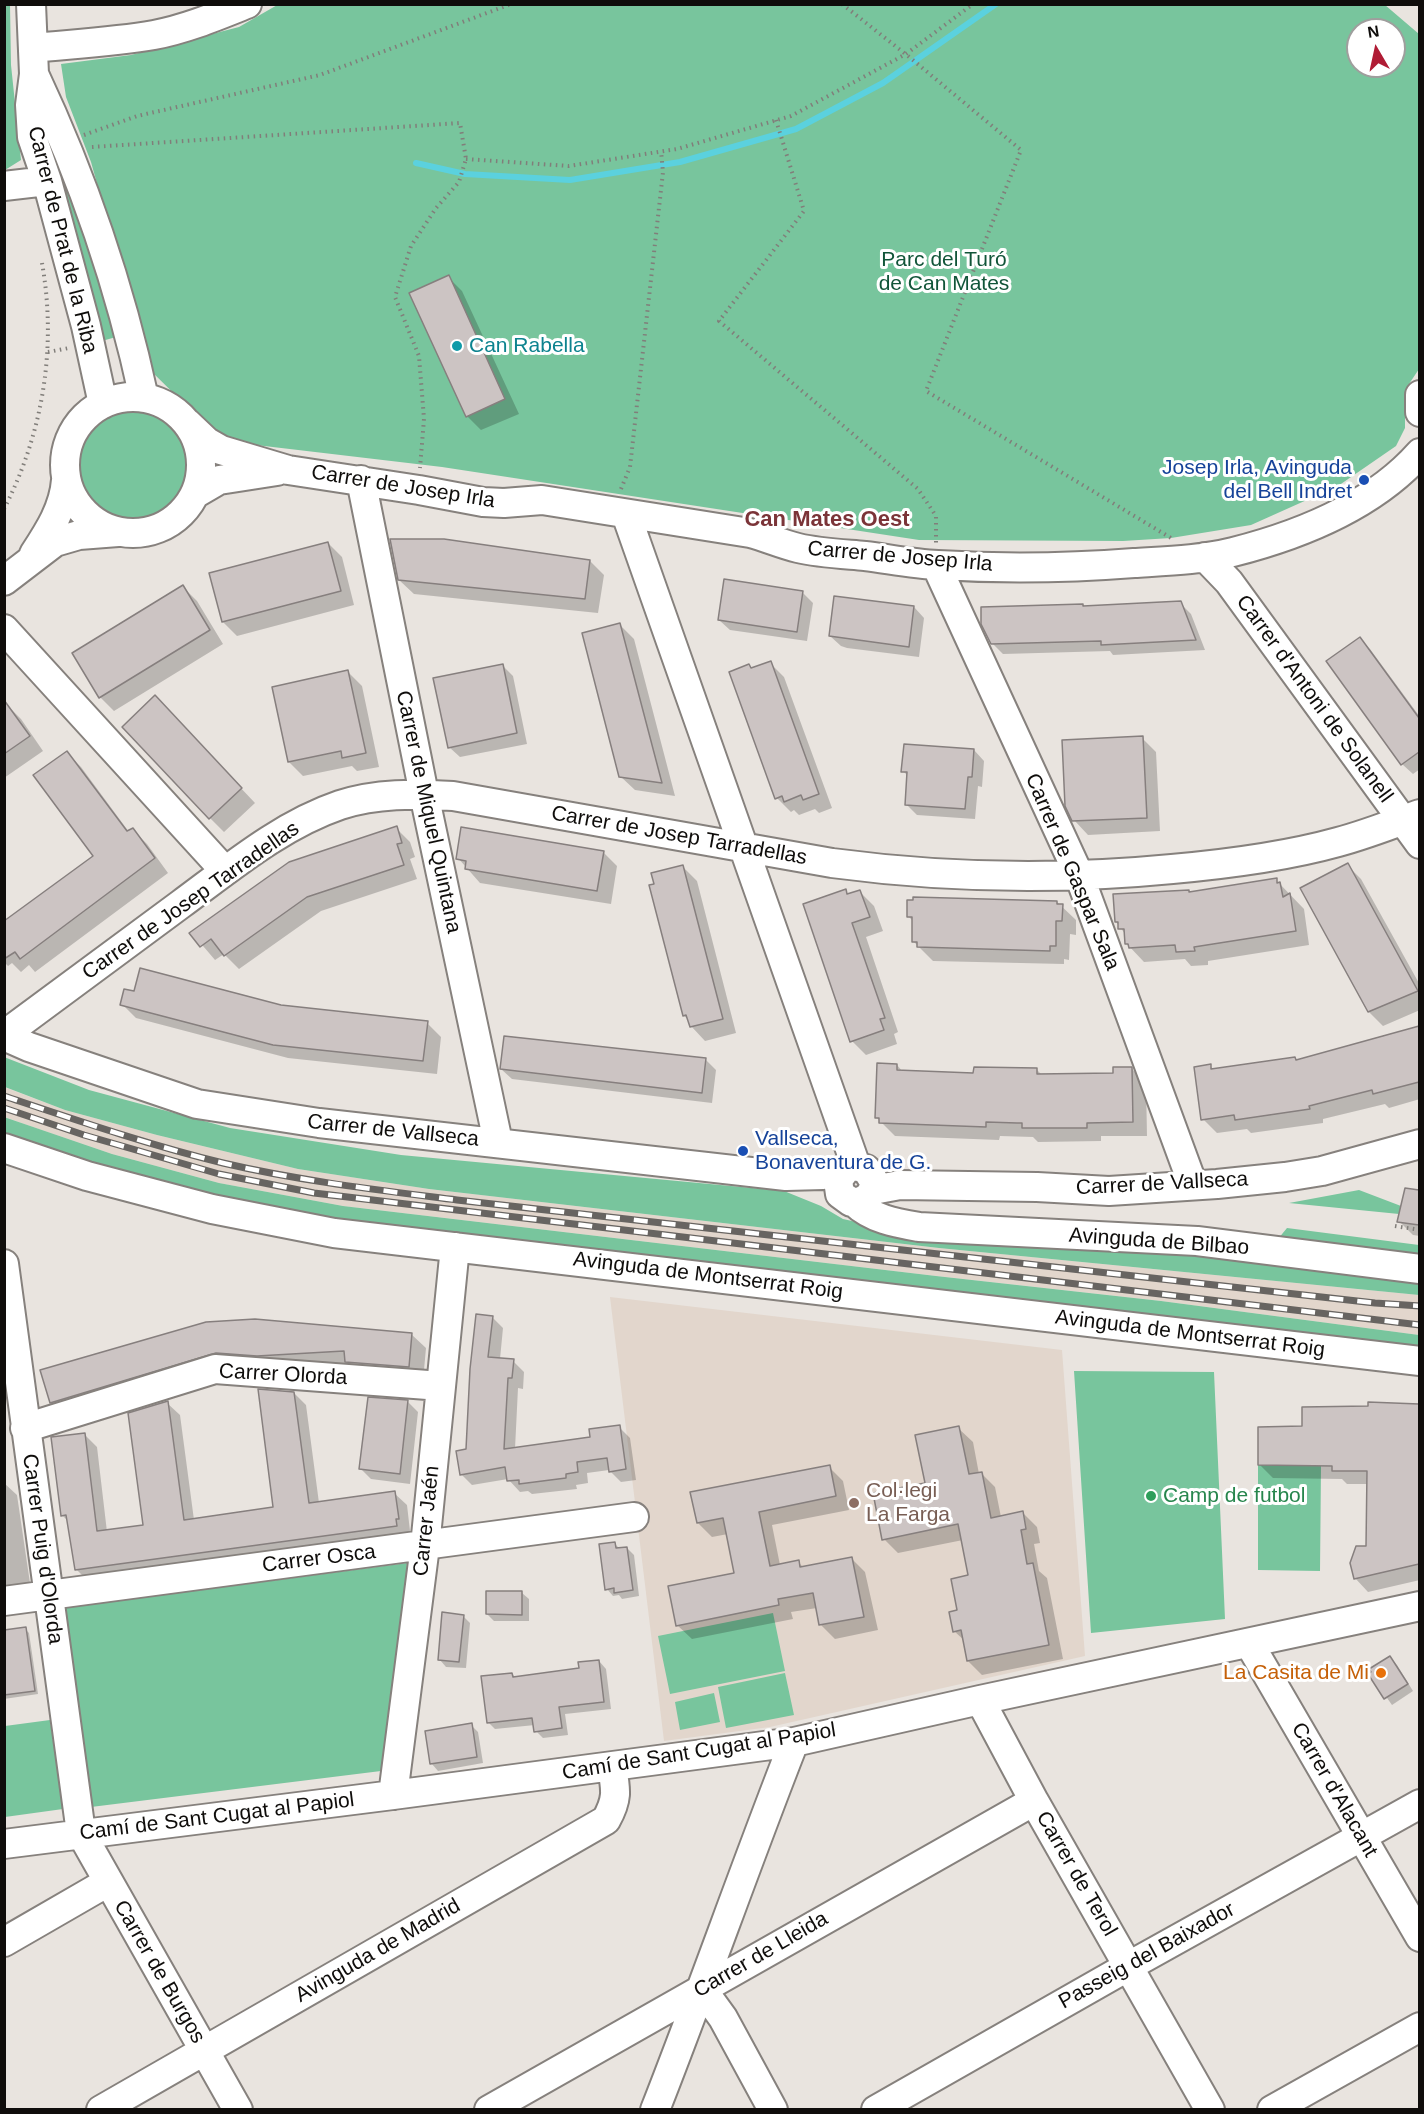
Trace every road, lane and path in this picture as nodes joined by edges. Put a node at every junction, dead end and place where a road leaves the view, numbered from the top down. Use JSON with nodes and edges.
{"nodes":[{"id":1,"x":31,"y":4,"type":"edge"},
{"id":2,"x":247,"y":4,"type":"edge"},
{"id":3,"x":511,"y":4,"type":"edge"},
{"id":4,"x":842,"y":4,"type":"edge"},
{"id":5,"x":973,"y":4,"type":"edge"},
{"id":6,"x":907,"y":55,"type":"junction"},
{"id":7,"x":34,"y":61,"type":"junction"},
{"id":8,"x":777,"y":122,"type":"junction"},
{"id":9,"x":60,"y":133,"type":"junction"},
{"id":10,"x":85,"y":148,"type":"dead end"},
{"id":11,"x":661,"y":153,"type":"junction"},
{"id":12,"x":466,"y":159,"type":"junction"},
{"id":13,"x":47,"y":181,"type":"junction"},
{"id":14,"x":4,"y":186,"type":"edge"},
{"id":15,"x":40,"y":254,"type":"dead end"},
{"id":16,"x":1419,"y":394,"type":"edge"},
{"id":17,"x":144,"y":398,"type":"junction"},
{"id":18,"x":103,"y":404,"type":"junction"},
{"id":19,"x":1419,"y":412,"type":"edge"},
{"id":20,"x":187,"y":423,"type":"junction"},
{"id":21,"x":1419,"y":453,"type":"edge"},
{"id":22,"x":288,"y":470,"type":"junction"},
{"id":23,"x":66,"y":480,"type":"junction"},
{"id":24,"x":361,"y":480,"type":"junction"},
{"id":25,"x":419,"y":490,"type":"junction"},
{"id":26,"x":195,"y":494,"type":"junction"},
{"id":27,"x":4,"y":509,"type":"edge"},
{"id":28,"x":618,"y":512,"type":"junction"},
{"id":29,"x":120,"y":532,"type":"junction"},
{"id":30,"x":1205,"y":557,"type":"junction"},
{"id":31,"x":31,"y":558,"type":"junction"},
{"id":32,"x":936,"y":565,"type":"junction"},
{"id":33,"x":4,"y":581,"type":"edge"},
{"id":34,"x":4,"y":629,"type":"edge"},
{"id":35,"x":424,"y":794,"type":"junction"},
{"id":36,"x":1411,"y":817,"type":"edge"},
{"id":37,"x":1419,"y":844,"type":"edge"},
{"id":38,"x":742,"y":848,"type":"junction"},
{"id":39,"x":225,"y":872,"type":"junction"},
{"id":40,"x":1079,"y":875,"type":"junction"},
{"id":41,"x":4,"y":1035,"type":"edge"},
{"id":42,"x":498,"y":1142,"type":"junction"},
{"id":43,"x":1419,"y":1144,"type":"edge"},
{"id":44,"x":4,"y":1148,"type":"edge"},
{"id":45,"x":864,"y":1184,"type":"junction"},
{"id":46,"x":1193,"y":1185,"type":"junction"},
{"id":47,"x":1395,"y":1226,"type":"dead end"},
{"id":48,"x":1419,"y":1230,"type":"edge"},
{"id":49,"x":454,"y":1246,"type":"junction"},
{"id":50,"x":4,"y":1264,"type":"edge"},
{"id":51,"x":1419,"y":1269,"type":"edge"},
{"id":52,"x":8,"y":1318,"type":"edge"},
{"id":53,"x":1419,"y":1361,"type":"edge"},
{"id":54,"x":441,"y":1386,"type":"junction"},
{"id":55,"x":25,"y":1428,"type":"junction"},
{"id":56,"x":634,"y":1517,"type":"dead end"},
{"id":57,"x":425,"y":1546,"type":"junction"},
{"id":58,"x":50,"y":1594,"type":"junction"},
{"id":59,"x":4,"y":1601,"type":"edge"},
{"id":60,"x":1419,"y":1606,"type":"edge"},
{"id":61,"x":1250,"y":1643,"type":"junction"},
{"id":62,"x":980,"y":1700,"type":"junction"},
{"id":63,"x":794,"y":1742,"type":"junction"},
{"id":64,"x":612,"y":1767,"type":"junction"},
{"id":65,"x":393,"y":1796,"type":"junction"},
{"id":66,"x":1034,"y":1801,"type":"junction"},
{"id":67,"x":1419,"y":1804,"type":"edge"},
{"id":68,"x":81,"y":1833,"type":"junction"},
{"id":69,"x":1361,"y":1837,"type":"junction"},
{"id":70,"x":4,"y":1844,"type":"edge"},
{"id":71,"x":108,"y":1882,"type":"junction"},
{"id":72,"x":1419,"y":1937,"type":"edge"},
{"id":73,"x":4,"y":1942,"type":"edge"},
{"id":74,"x":1129,"y":1966,"type":"junction"},
{"id":75,"x":702,"y":1989,"type":"junction"},
{"id":76,"x":1419,"y":2027,"type":"edge"},
{"id":77,"x":203,"y":2051,"type":"junction"},
{"id":78,"x":101,"y":2109,"type":"edge"},
{"id":79,"x":238,"y":2109,"type":"edge"},
{"id":80,"x":489,"y":2109,"type":"edge"},
{"id":81,"x":655,"y":2109,"type":"edge"},
{"id":82,"x":773,"y":2109,"type":"edge"},
{"id":83,"x":876,"y":2109,"type":"edge"},
{"id":84,"x":1210,"y":2109,"type":"edge"},
{"id":85,"x":1272,"y":2109,"type":"edge"}],
"edges":[{"from":1,"to":7,"type":"street","name":"Carrer de Prat de la Riba"},
{"from":2,"to":7,"type":"street"},
{"from":3,"to":9,"type":"path"},
{"from":4,"to":6,"type":"path"},
{"from":5,"to":6,"type":"path"},
{"from":6,"to":8,"type":"path"},
{"from":6,"to":30,"type":"path"},
{"from":7,"to":9,"type":"street","name":"Carrer de Prat de la Riba"},
{"from":7,"to":13,"type":"street","name":"Carrer de Prat de la Riba"},
{"from":8,"to":11,"type":"path"},
{"from":8,"to":32,"type":"path"},
{"from":9,"to":17,"type":"street","name":"Carrer de Prat de la Riba"},
{"from":10,"to":12,"type":"path"},
{"from":11,"to":12,"type":"path"},
{"from":11,"to":28,"type":"path"},
{"from":12,"to":25,"type":"path"},
{"from":13,"to":14,"type":"street"},
{"from":13,"to":18,"type":"street","name":"Carrer de Prat de la Riba"},
{"from":15,"to":27,"type":"path"},
{"from":16,"to":19,"type":"street"},
{"from":17,"to":18,"type":"street"},
{"from":17,"to":20,"type":"street"},
{"from":18,"to":23,"type":"street"},
{"from":20,"to":22,"type":"street"},
{"from":20,"to":26,"type":"street"},
{"from":21,"to":30,"type":"street","name":"Carrer de Josep Irla"},
{"from":22,"to":24,"type":"street","name":"Carrer de Josep Irla"},
{"from":22,"to":26,"type":"street"},
{"from":23,"to":29,"type":"street"},
{"from":23,"to":31,"type":"street"},
{"from":24,"to":25,"type":"street","name":"Carrer de Josep Irla"},
{"from":24,"to":35,"type":"street","name":"Carrer de Miquel Quintana"},
{"from":25,"to":28,"type":"street","name":"Carrer de Josep Irla"},
{"from":26,"to":29,"type":"street"},
{"from":28,"to":32,"type":"street","name":"Carrer de Josep Irla"},
{"from":28,"to":38,"type":"street"},
{"from":29,"to":31,"type":"street"},
{"from":30,"to":32,"type":"street","name":"Carrer de Josep Irla"},
{"from":30,"to":36,"type":"street","name":"Carrer d'Antoni de Solanell"},
{"from":31,"to":33,"type":"street"},
{"from":32,"to":40,"type":"street","name":"Carrer de Gaspar Sala"},
{"from":34,"to":39,"type":"street"},
{"from":35,"to":38,"type":"street","name":"Carrer de Josep Tarradellas"},
{"from":35,"to":39,"type":"street","name":"Carrer de Josep Tarradellas"},
{"from":35,"to":42,"type":"street","name":"Carrer de Miquel Quintana"},
{"from":36,"to":37,"type":"street","name":"Carrer d'Antoni de Solanell"},
{"from":36,"to":40,"type":"street","name":"Carrer de Josep Tarradellas"},
{"from":38,"to":40,"type":"street","name":"Carrer de Josep Tarradellas"},
{"from":38,"to":45,"type":"street"},
{"from":39,"to":41,"type":"street","name":"Carrer de Josep Tarradellas"},
{"from":40,"to":46,"type":"street","name":"Carrer de Gaspar Sala"},
{"from":41,"to":42,"type":"street","name":"Carrer de Vallseca"},
{"from":42,"to":45,"type":"street","name":"Carrer de Vallseca"},
{"from":43,"to":46,"type":"street","name":"Carrer de Vallseca"},
{"from":44,"to":49,"type":"street","name":"Avinguda de Montserrat Roig"},
{"from":45,"to":46,"type":"street","name":"Carrer de Vallseca"},
{"from":45,"to":51,"type":"street","name":"Avinguda de Bilbao"},
{"from":47,"to":48,"type":"path"},
{"from":49,"to":53,"type":"street","name":"Avinguda de Montserrat Roig"},
{"from":49,"to":54,"type":"street","name":"Carrer Jaén"},
{"from":50,"to":52,"type":"street","name":"Carrer Puig d'Olorda"},
{"from":52,"to":55,"type":"street","name":"Carrer Puig d'Olorda"},
{"from":54,"to":55,"type":"street","name":"Carrer Olorda"},
{"from":54,"to":57,"type":"street","name":"Carrer Jaén"},
{"from":55,"to":58,"type":"street","name":"Carrer Puig d'Olorda"},
{"from":56,"to":57,"type":"street","name":"Carrer Osca"},
{"from":57,"to":58,"type":"street","name":"Carrer Osca"},
{"from":57,"to":65,"type":"street","name":"Carrer Jaén"},
{"from":58,"to":59,"type":"street","name":"Carrer Osca"},
{"from":58,"to":68,"type":"street","name":"Carrer Puig d'Olorda"},
{"from":60,"to":61,"type":"street","name":"Camí de Sant Cugat al Papiol"},
{"from":61,"to":62,"type":"street","name":"Camí de Sant Cugat al Papiol"},
{"from":61,"to":69,"type":"street","name":"Carrer d'Alacant"},
{"from":62,"to":63,"type":"street","name":"Camí de Sant Cugat al Papiol"},
{"from":62,"to":66,"type":"street","name":"Carrer de Terol"},
{"from":63,"to":64,"type":"street","name":"Camí de Sant Cugat al Papiol"},
{"from":63,"to":75,"type":"street"},
{"from":64,"to":65,"type":"street","name":"Camí de Sant Cugat al Papiol"},
{"from":64,"to":77,"type":"street","name":"Avinguda de Madrid"},
{"from":65,"to":68,"type":"street","name":"Camí de Sant Cugat al Papiol"},
{"from":66,"to":74,"type":"street","name":"Carrer de Terol"},
{"from":66,"to":75,"type":"street","name":"Carrer de Lleida"},
{"from":67,"to":69,"type":"street","name":"Passeig del Baixador"},
{"from":68,"to":70,"type":"street","name":"Camí de Sant Cugat al Papiol"},
{"from":68,"to":71,"type":"street","name":"Carrer de Burgos"},
{"from":69,"to":72,"type":"street","name":"Carrer d'Alacant"},
{"from":69,"to":74,"type":"street","name":"Passeig del Baixador"},
{"from":71,"to":73,"type":"street"},
{"from":71,"to":77,"type":"street","name":"Carrer de Burgos"},
{"from":74,"to":83,"type":"street","name":"Passeig del Baixador"},
{"from":74,"to":84,"type":"street","name":"Carrer de Terol"},
{"from":75,"to":80,"type":"street","name":"Carrer de Lleida"},
{"from":75,"to":81,"type":"street"},
{"from":75,"to":82,"type":"street"},
{"from":76,"to":85,"type":"street"},
{"from":77,"to":78,"type":"street","name":"Avinguda de Madrid"},
{"from":77,"to":79,"type":"street","name":"Carrer de Burgos"}]}
